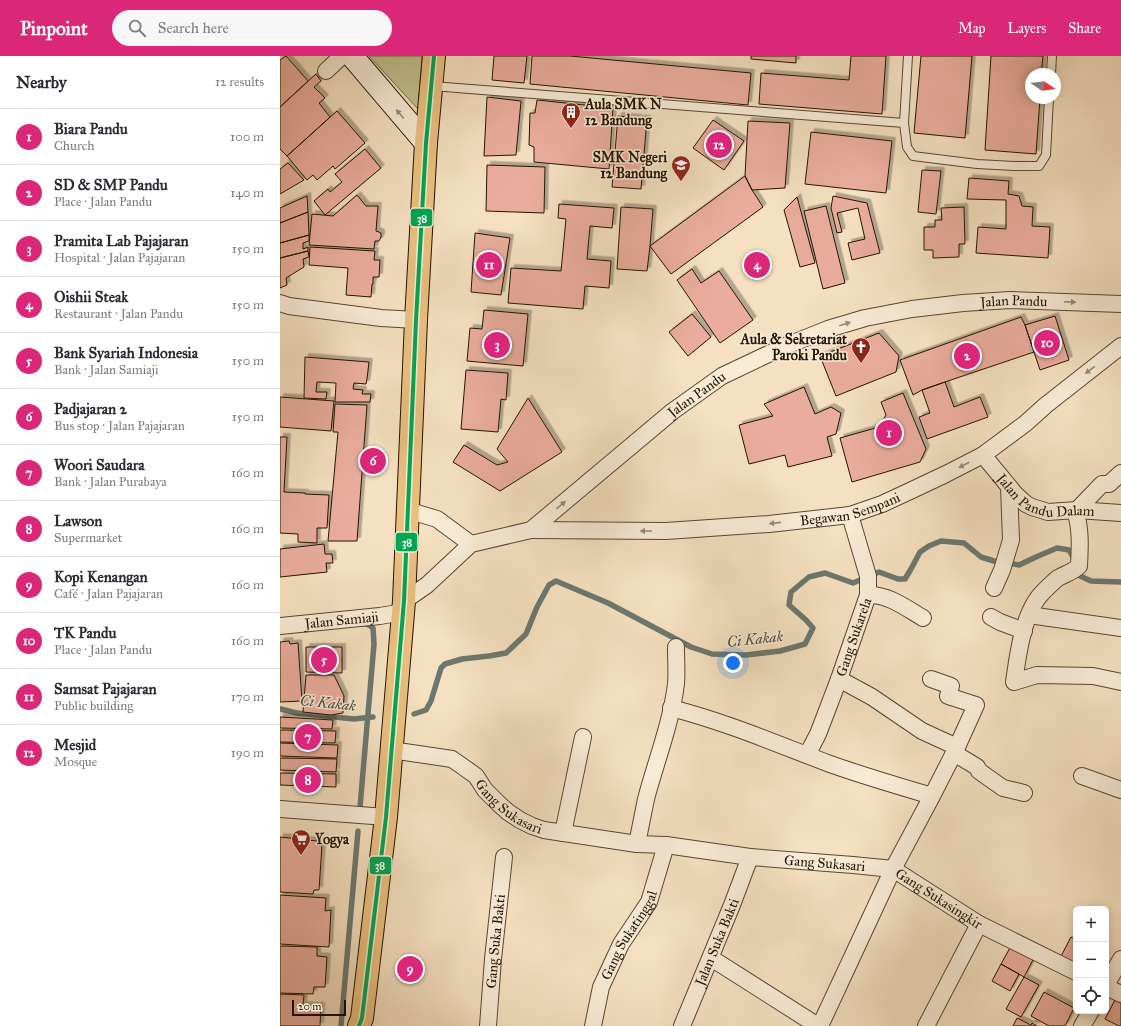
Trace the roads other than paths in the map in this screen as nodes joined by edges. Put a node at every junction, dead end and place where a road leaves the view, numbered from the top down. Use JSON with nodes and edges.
{"nodes":[{"id":1,"x":342,"y":56,"type":"edge"},
{"id":2,"x":352,"y":56,"type":"edge"},
{"id":3,"x":434,"y":56,"type":"edge"},
{"id":4,"x":908,"y":56,"type":"edge"},
{"id":5,"x":1052,"y":56,"type":"edge"},
{"id":6,"x":1051,"y":68,"type":"edge"},
{"id":7,"x":326,"y":71,"type":"dead end"},
{"id":8,"x":431,"y":86,"type":"junction"},
{"id":9,"x":1050,"y":104,"type":"edge"},
{"id":10,"x":904,"y":123,"type":"junction"},
{"id":11,"x":426,"y":144,"type":"junction"},
{"id":12,"x":280,"y":303,"type":"edge"},
{"id":13,"x":1121,"y":304,"type":"edge"},
{"id":14,"x":416,"y":320,"type":"junction"},
{"id":15,"x":1121,"y":346,"type":"edge"},
{"id":16,"x":983,"y":455,"type":"junction"},
{"id":17,"x":1121,"y":473,"type":"edge"},
{"id":18,"x":1008,"y":487,"type":"junction"},
{"id":19,"x":407,"y":510,"type":"junction"},
{"id":20,"x":1076,"y":510,"type":"junction"},
{"id":21,"x":1121,"y":513,"type":"edge"},
{"id":22,"x":850,"y":515,"type":"junction"},
{"id":23,"x":531,"y":530,"type":"junction"},
{"id":24,"x":471,"y":544,"type":"junction"},
{"id":25,"x":868,"y":587,"type":"junction"},
{"id":26,"x":994,"y":588,"type":"dead end"},
{"id":27,"x":403,"y":606,"type":"junction"},
{"id":28,"x":1029,"y":615,"type":"junction"},
{"id":29,"x":991,"y":617,"type":"dead end"},
{"id":30,"x":923,"y":618,"type":"dead end"},
{"id":31,"x":280,"y":626,"type":"edge"},
{"id":32,"x":1121,"y":628,"type":"edge"},
{"id":33,"x":1024,"y":631,"type":"junction"},
{"id":34,"x":676,"y":648,"type":"dead end"},
{"id":35,"x":839,"y":679,"type":"junction"},
{"id":36,"x":930,"y":679,"type":"dead end"},
{"id":37,"x":1121,"y":682,"type":"edge"},
{"id":38,"x":671,"y":708,"type":"junction"},
{"id":39,"x":583,"y":737,"type":"dead end"},
{"id":40,"x":391,"y":750,"type":"junction"},
{"id":41,"x":955,"y":750,"type":"junction"},
{"id":42,"x":807,"y":755,"type":"junction"},
{"id":43,"x":1082,"y":776,"type":"dead end"},
{"id":44,"x":1121,"y":790,"type":"edge"},
{"id":45,"x":1024,"y":793,"type":"dead end"},
{"id":46,"x":932,"y":796,"type":"junction"},
{"id":47,"x":280,"y":809,"type":"edge"},
{"id":48,"x":386,"y":817,"type":"junction"},
{"id":49,"x":563,"y":833,"type":"junction"},
{"id":50,"x":637,"y":844,"type":"junction"},
{"id":51,"x":666,"y":845,"type":"junction"},
{"id":52,"x":504,"y":857,"type":"dead end"},
{"id":53,"x":750,"y":857,"type":"junction"},
{"id":54,"x":893,"y":869,"type":"junction"},
{"id":55,"x":979,"y":924,"type":"junction"},
{"id":56,"x":711,"y":958,"type":"junction"},
{"id":57,"x":1121,"y":959,"type":"edge"},
{"id":58,"x":1073,"y":971,"type":"edge"},
{"id":59,"x":1109,"y":981,"type":"edge"},
{"id":60,"x":1109,"y":988,"type":"edge"},
{"id":61,"x":1121,"y":994,"type":"edge"},
{"id":62,"x":1089,"y":1014,"type":"edge"},
{"id":63,"x":362,"y":1023,"type":"edge"},
{"id":64,"x":488,"y":1026,"type":"edge"},
{"id":65,"x":593,"y":1026,"type":"edge"},
{"id":66,"x":682,"y":1026,"type":"edge"},
{"id":67,"x":819,"y":1026,"type":"edge"},
{"id":68,"x":926,"y":1026,"type":"edge"},
{"id":69,"x":1082,"y":1026,"type":"edge"}],
"edges":[{"from":1,"to":7,"type":"street"},
{"from":11,"to":2,"type":"main road","one_way":true},
{"from":3,"to":8,"type":"highway"},
{"from":4,"to":10,"type":"lane"},
{"from":5,"to":6,"type":"lane"},
{"from":8,"to":10,"type":"lane"},
{"from":8,"to":11,"type":"highway"},
{"from":9,"to":10,"type":"lane"},
{"from":11,"to":14,"type":"highway"},
{"from":12,"to":14,"type":"street"},
{"from":23,"to":13,"type":"street","name":"Jalan Pandu","one_way":true},
{"from":14,"to":19,"type":"highway"},
{"from":15,"to":16,"type":"street","name":"Begawan Sempani","one_way":true},
{"from":16,"to":18,"type":"street","name":"Jalan Pandu Dalam"},
{"from":16,"to":22,"type":"street","name":"Begawan Sempani","one_way":true},
{"from":17,"to":20,"type":"street"},
{"from":18,"to":20,"type":"street","name":"Jalan Pandu Dalam"},
{"from":18,"to":26,"type":"street"},
{"from":19,"to":24,"type":"street"},
{"from":19,"to":27,"type":"highway"},
{"from":20,"to":21,"type":"street","name":"Jalan Pandu Dalam"},
{"from":20,"to":28,"type":"street"},
{"from":22,"to":23,"type":"street","name":"Begawan Sempani","one_way":true},
{"from":22,"to":25,"type":"street"},
{"from":23,"to":24,"type":"street","name":"Jalan Pandu"},
{"from":24,"to":27,"type":"street","name":"Jalan Pandu"},
{"from":25,"to":30,"type":"street"},
{"from":25,"to":35,"type":"street","name":"Gang Sukarela"},
{"from":27,"to":31,"type":"street","name":"Jalan Samiaji"},
{"from":27,"to":40,"type":"highway"},
{"from":28,"to":32,"type":"street"},
{"from":28,"to":33,"type":"street"},
{"from":29,"to":33,"type":"street"},
{"from":33,"to":37,"type":"street"},
{"from":34,"to":38,"type":"street"},
{"from":35,"to":41,"type":"street"},
{"from":35,"to":42,"type":"street","name":"Gang Sukarela"},
{"from":36,"to":41,"type":"street"},
{"from":38,"to":42,"type":"street"},
{"from":38,"to":50,"type":"street"},
{"from":39,"to":49,"type":"street"},
{"from":40,"to":48,"type":"highway"},
{"from":40,"to":49,"type":"street","name":"Gang Sukasari"},
{"from":41,"to":45,"type":"street"},
{"from":41,"to":46,"type":"street"},
{"from":42,"to":46,"type":"street"},
{"from":43,"to":44,"type":"street"},
{"from":46,"to":54,"type":"street"},
{"from":47,"to":48,"type":"street"},
{"from":48,"to":63,"type":"highway"},
{"from":49,"to":50,"type":"street","name":"Gang Sukasari"},
{"from":50,"to":51,"type":"street","name":"Gang Sukasari"},
{"from":51,"to":53,"type":"street","name":"Gang Sukasari"},
{"from":51,"to":65,"type":"street","name":"Gang Sukatinggal"},
{"from":52,"to":64,"type":"street","name":"Gang Suka Bakti"},
{"from":53,"to":54,"type":"street","name":"Gang Sukasari"},
{"from":53,"to":56,"type":"street","name":"Jalan Suka Bakti"},
{"from":54,"to":55,"type":"street","name":"Gang Sukasingkir"},
{"from":54,"to":67,"type":"street","name":"Gang Sukasingkir"},
{"from":55,"to":58,"type":"street","name":"Gang Sukasingkir"},
{"from":55,"to":68,"type":"street"},
{"from":56,"to":66,"type":"street","name":"Jalan Suka Bakti"},
{"from":56,"to":67,"type":"street"},
{"from":57,"to":59,"type":"street"},
{"from":60,"to":61,"type":"street"},
{"from":62,"to":69,"type":"street"}]}
